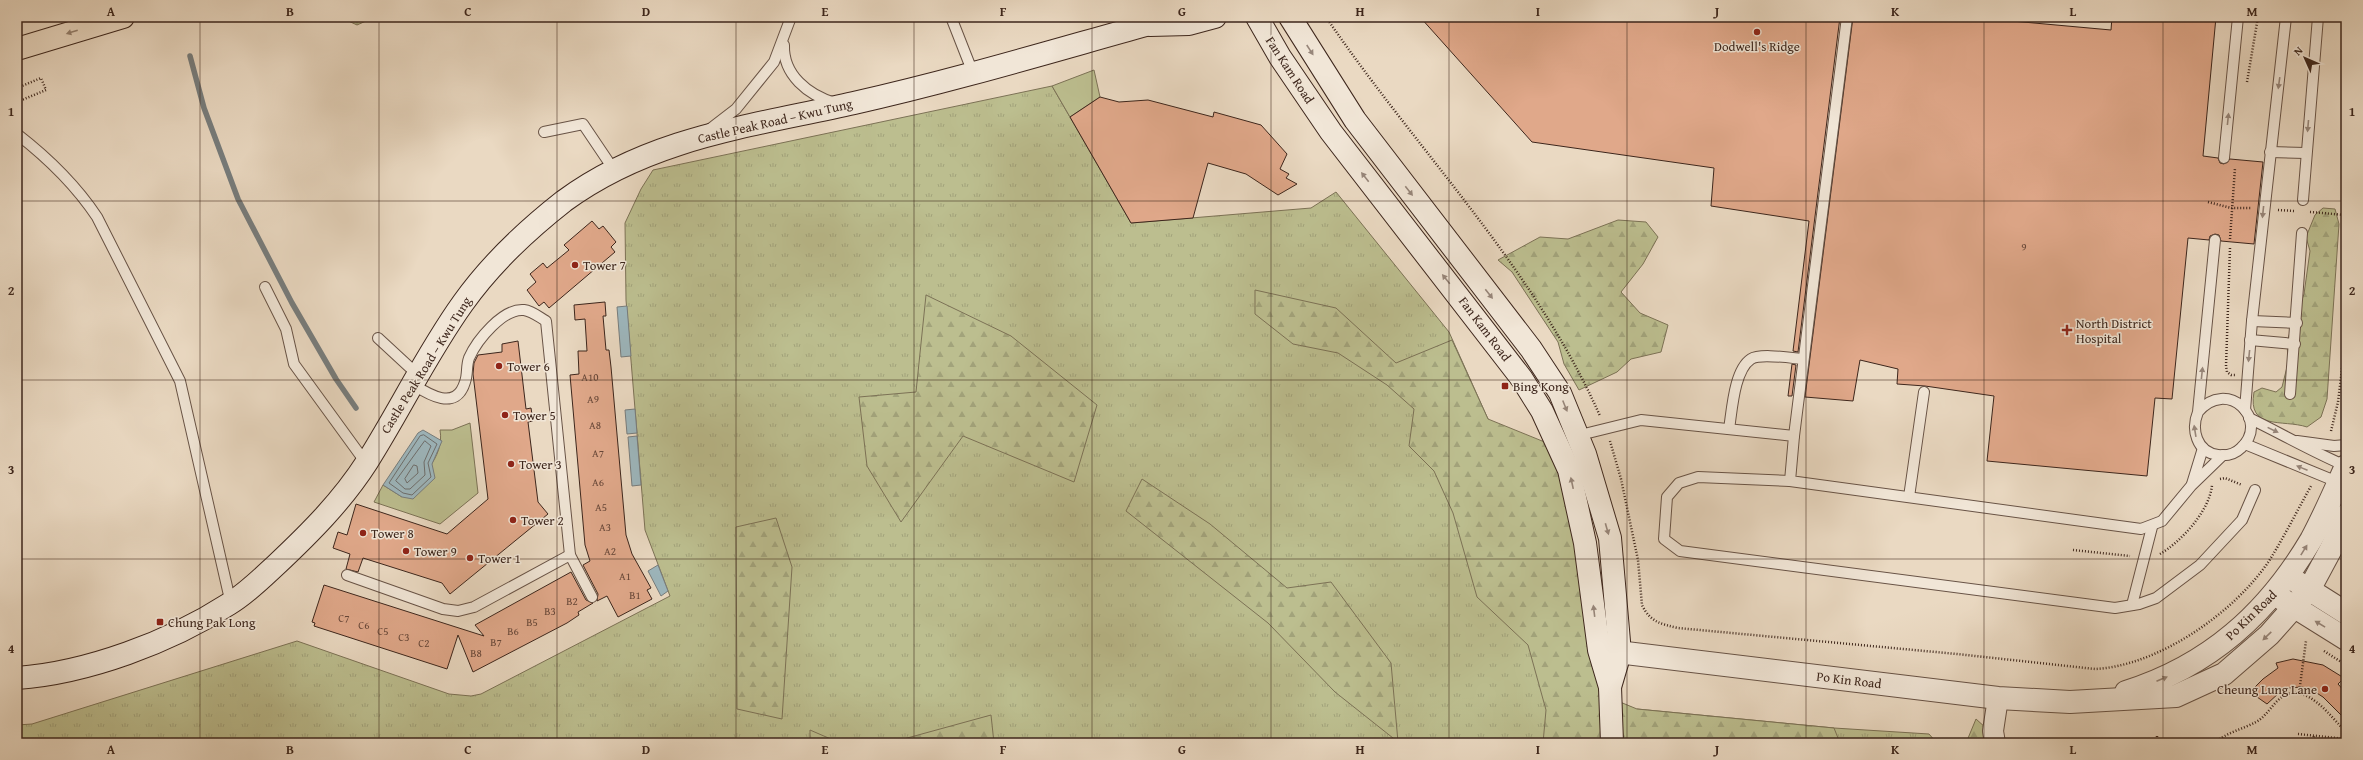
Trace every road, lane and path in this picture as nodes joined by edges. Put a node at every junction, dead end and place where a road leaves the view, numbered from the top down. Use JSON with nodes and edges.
{"nodes":[{"id":1,"x":123,"y":17,"type":"edge"},
{"id":2,"x":791,"y":17,"type":"edge"},
{"id":3,"x":951,"y":17,"type":"edge"},
{"id":4,"x":1166,"y":17,"type":"edge"},
{"id":5,"x":1215,"y":17,"type":"edge"},
{"id":6,"x":1257,"y":17,"type":"edge"},
{"id":7,"x":1290,"y":17,"type":"edge"},
{"id":8,"x":1847,"y":17,"type":"edge"},
{"id":9,"x":2238,"y":17,"type":"edge"},
{"id":10,"x":2258,"y":17,"type":"edge"},
{"id":11,"x":2286,"y":17,"type":"edge"},
{"id":12,"x":2318,"y":17,"type":"edge"},
{"id":13,"x":1146,"y":25,"type":"junction"},
{"id":14,"x":784,"y":37,"type":"junction"},
{"id":15,"x":17,"y":49,"type":"edge"},
{"id":16,"x":973,"y":73,"type":"junction"},
{"id":17,"x":1326,"y":75,"type":"junction"},
{"id":18,"x":17,"y":88,"type":"edge"},
{"id":19,"x":2246,"y":90,"type":"dead end"},
{"id":20,"x":17,"y":102,"type":"edge"},
{"id":21,"x":842,"y":106,"type":"junction"},
{"id":22,"x":544,"y":132,"type":"dead end"},
{"id":23,"x":17,"y":134,"type":"edge"},
{"id":24,"x":697,"y":138,"type":"junction"},
{"id":25,"x":1355,"y":149,"type":"junction"},
{"id":26,"x":2270,"y":152,"type":"junction"},
{"id":27,"x":2305,"y":153,"type":"junction"},
{"id":28,"x":2224,"y":158,"type":"dead end"},
{"id":29,"x":2235,"y":166,"type":"dead end"},
{"id":30,"x":614,"y":170,"type":"junction"},
{"id":31,"x":2303,"y":200,"type":"dead end"},
{"id":32,"x":2302,"y":233,"type":"dead end"},
{"id":33,"x":2215,"y":240,"type":"dead end"},
{"id":34,"x":265,"y":287,"type":"dead end"},
{"id":35,"x":2252,"y":321,"type":"junction"},
{"id":36,"x":2297,"y":323,"type":"junction"},
{"id":37,"x":2346,"y":336,"type":"edge"},
{"id":38,"x":378,"y":338,"type":"dead end"},
{"id":39,"x":2250,"y":340,"type":"junction"},
{"id":40,"x":2295,"y":344,"type":"junction"},
{"id":41,"x":1803,"y":359,"type":"junction"},
{"id":42,"x":2238,"y":372,"type":"dead end"},
{"id":43,"x":415,"y":379,"type":"junction"},
{"id":44,"x":1924,"y":392,"type":"dead end"},
{"id":45,"x":2290,"y":394,"type":"dead end"},
{"id":46,"x":2198,"y":412,"type":"junction"},
{"id":47,"x":2248,"y":414,"type":"junction"},
{"id":48,"x":1729,"y":429,"type":"junction"},
{"id":49,"x":2331,"y":429,"type":"dead end"},
{"id":50,"x":1794,"y":436,"type":"junction"},
{"id":51,"x":1567,"y":439,"type":"junction"},
{"id":52,"x":2296,"y":441,"type":"junction"},
{"id":53,"x":2245,"y":444,"type":"junction"},
{"id":54,"x":2346,"y":445,"type":"edge"},
{"id":55,"x":2203,"y":448,"type":"junction"},
{"id":56,"x":2223,"y":455,"type":"junction"},
{"id":57,"x":366,"y":463,"type":"junction"},
{"id":58,"x":2344,"y":473,"type":"edge"},
{"id":59,"x":1790,"y":481,"type":"junction"},
{"id":60,"x":2191,"y":486,"type":"junction"},
{"id":61,"x":2255,"y":490,"type":"dead end"},
{"id":62,"x":1909,"y":497,"type":"junction"},
{"id":63,"x":2346,"y":515,"type":"edge"},
{"id":64,"x":2152,"y":527,"type":"junction"},
{"id":65,"x":570,"y":555,"type":"junction"},
{"id":66,"x":347,"y":575,"type":"dead end"},
{"id":67,"x":2288,"y":576,"type":"junction"},
{"id":68,"x":2309,"y":590,"type":"junction"},
{"id":69,"x":2274,"y":594,"type":"junction"},
{"id":70,"x":592,"y":597,"type":"dead end"},
{"id":71,"x":231,"y":604,"type":"junction"},
{"id":72,"x":2132,"y":605,"type":"junction"},
{"id":73,"x":2294,"y":608,"type":"junction"},
{"id":74,"x":2346,"y":613,"type":"edge"},
{"id":75,"x":2346,"y":639,"type":"edge"},
{"id":76,"x":2306,"y":641,"type":"dead end"},
{"id":77,"x":2324,"y":651,"type":"dead end"},
{"id":78,"x":1610,"y":652,"type":"junction"},
{"id":79,"x":2346,"y":665,"type":"edge"},
{"id":80,"x":17,"y":678,"type":"edge"},
{"id":81,"x":2299,"y":693,"type":"junction"},
{"id":82,"x":1998,"y":698,"type":"junction"},
{"id":83,"x":2099,"y":701,"type":"junction"},
{"id":84,"x":2346,"y":732,"type":"edge"},
{"id":85,"x":2157,"y":734,"type":"dead end"},
{"id":86,"x":2298,"y":734,"type":"dead end"},
{"id":87,"x":2314,"y":736,"type":"junction"},
{"id":88,"x":2346,"y":739,"type":"edge"},
{"id":89,"x":1612,"y":743,"type":"edge"},
{"id":90,"x":1995,"y":743,"type":"edge"},
{"id":91,"x":2157,"y":743,"type":"edge"},
{"id":92,"x":2215,"y":743,"type":"edge"},
{"id":93,"x":2312,"y":743,"type":"edge"}],
"edges":[{"from":1,"to":15,"type":"highway","one_way":true},
{"from":2,"to":14,"type":"lane"},
{"from":3,"to":16,"type":"lane"},
{"from":4,"to":13,"type":"main road","name":"Castle Peak Road – Kwu Tung"},
{"from":5,"to":13,"type":"main road","name":"Castle Peak Road – Kwu Tung"},
{"from":6,"to":25,"type":"main road","name":"Fan Kam Road"},
{"from":7,"to":17,"type":"main road","name":"Fan Kam Road","one_way":true},
{"from":8,"to":41,"type":"lane"},
{"from":28,"to":9,"type":"lane","one_way":true},
{"from":10,"to":19,"type":"path"},
{"from":11,"to":26,"type":"lane","one_way":true},
{"from":12,"to":27,"type":"lane","one_way":true},
{"from":13,"to":16,"type":"main road","name":"Castle Peak Road – Kwu Tung"},
{"from":14,"to":21,"type":"lane"},
{"from":14,"to":24,"type":"lane"},
{"from":16,"to":21,"type":"main road","name":"Castle Peak Road – Kwu Tung"},
{"from":17,"to":25,"type":"lane"},
{"from":17,"to":51,"type":"main road","name":"Fan Kam Road","one_way":true},
{"from":18,"to":20,"type":"path"},
{"from":21,"to":24,"type":"main road","name":"Castle Peak Road – Kwu Tung"},
{"from":22,"to":30,"type":"lane"},
{"from":23,"to":71,"type":"lane"},
{"from":24,"to":30,"type":"main road","name":"Castle Peak Road – Kwu Tung"},
{"from":51,"to":25,"type":"main road","name":"Fan Kam Road","one_way":true},
{"from":26,"to":27,"type":"lane"},
{"from":26,"to":35,"type":"lane","one_way":true},
{"from":27,"to":31,"type":"lane"},
{"from":29,"to":42,"type":"path"},
{"from":30,"to":43,"type":"main road","name":"Castle Peak Road – Kwu Tung"},
{"from":32,"to":36,"type":"lane"},
{"from":46,"to":33,"type":"lane","one_way":true},
{"from":34,"to":57,"type":"lane"},
{"from":35,"to":36,"type":"lane"},
{"from":35,"to":39,"type":"lane"},
{"from":36,"to":40,"type":"lane"},
{"from":37,"to":49,"type":"path"},
{"from":38,"to":43,"type":"lane"},
{"from":39,"to":40,"type":"lane"},
{"from":39,"to":47,"type":"lane","one_way":true},
{"from":40,"to":45,"type":"lane"},
{"from":41,"to":48,"type":"lane"},
{"from":41,"to":50,"type":"lane"},
{"from":43,"to":57,"type":"main road","name":"Castle Peak Road – Kwu Tung"},
{"from":43,"to":65,"type":"lane"},
{"from":44,"to":62,"type":"lane"},
{"from":46,"to":47,"type":"lane"},
{"from":55,"to":46,"type":"lane","one_way":true},
{"from":47,"to":52,"type":"lane","one_way":true},
{"from":47,"to":53,"type":"lane"},
{"from":48,"to":50,"type":"lane"},
{"from":48,"to":51,"type":"lane"},
{"from":50,"to":59,"type":"lane"},
{"from":51,"to":78,"type":"main road","name":"Fan Kam Road"},
{"from":52,"to":54,"type":"lane"},
{"from":52,"to":58,"type":"lane"},
{"from":53,"to":56,"type":"lane"},
{"from":58,"to":53,"type":"lane","one_way":true},
{"from":55,"to":56,"type":"lane"},
{"from":55,"to":60,"type":"lane"},
{"from":56,"to":60,"type":"lane"},
{"from":57,"to":71,"type":"main road","name":"Castle Peak Road – Kwu Tung"},
{"from":67,"to":58,"type":"main road","name":"Po Kin Road","one_way":true},
{"from":59,"to":62,"type":"lane"},
{"from":59,"to":72,"type":"lane"},
{"from":60,"to":64,"type":"lane"},
{"from":61,"to":72,"type":"lane"},
{"from":62,"to":64,"type":"lane"},
{"from":63,"to":68,"type":"main road","name":"Po Kin Road"},
{"from":64,"to":72,"type":"lane"},
{"from":65,"to":66,"type":"lane"},
{"from":65,"to":70,"type":"lane"},
{"from":67,"to":68,"type":"main road"},
{"from":67,"to":69,"type":"main road","name":"Po Kin Road"},
{"from":68,"to":73,"type":"main road","name":"Po Kin Road"},
{"from":68,"to":74,"type":"main road"},
{"from":69,"to":73,"type":"main road"},
{"from":83,"to":69,"type":"main road","name":"Po Kin Road","one_way":true},
{"from":71,"to":80,"type":"main road","name":"Castle Peak Road – Kwu Tung"},
{"from":75,"to":73,"type":"main road","one_way":true},
{"from":73,"to":83,"type":"main road","name":"Po Kin Road","one_way":true},
{"from":76,"to":81,"type":"path"},
{"from":77,"to":79,"type":"path"},
{"from":78,"to":82,"type":"main road","name":"Po Kin Road"},
{"from":78,"to":89,"type":"main road","name":"Fan Kam Road"},
{"from":81,"to":84,"type":"path"},
{"from":81,"to":92,"type":"path"},
{"from":82,"to":83,"type":"main road","name":"Po Kin Road"},
{"from":82,"to":90,"type":"street"},
{"from":85,"to":91,"type":"path"},
{"from":86,"to":87,"type":"path"},
{"from":87,"to":88,"type":"path"},
{"from":87,"to":93,"type":"path"}]}
